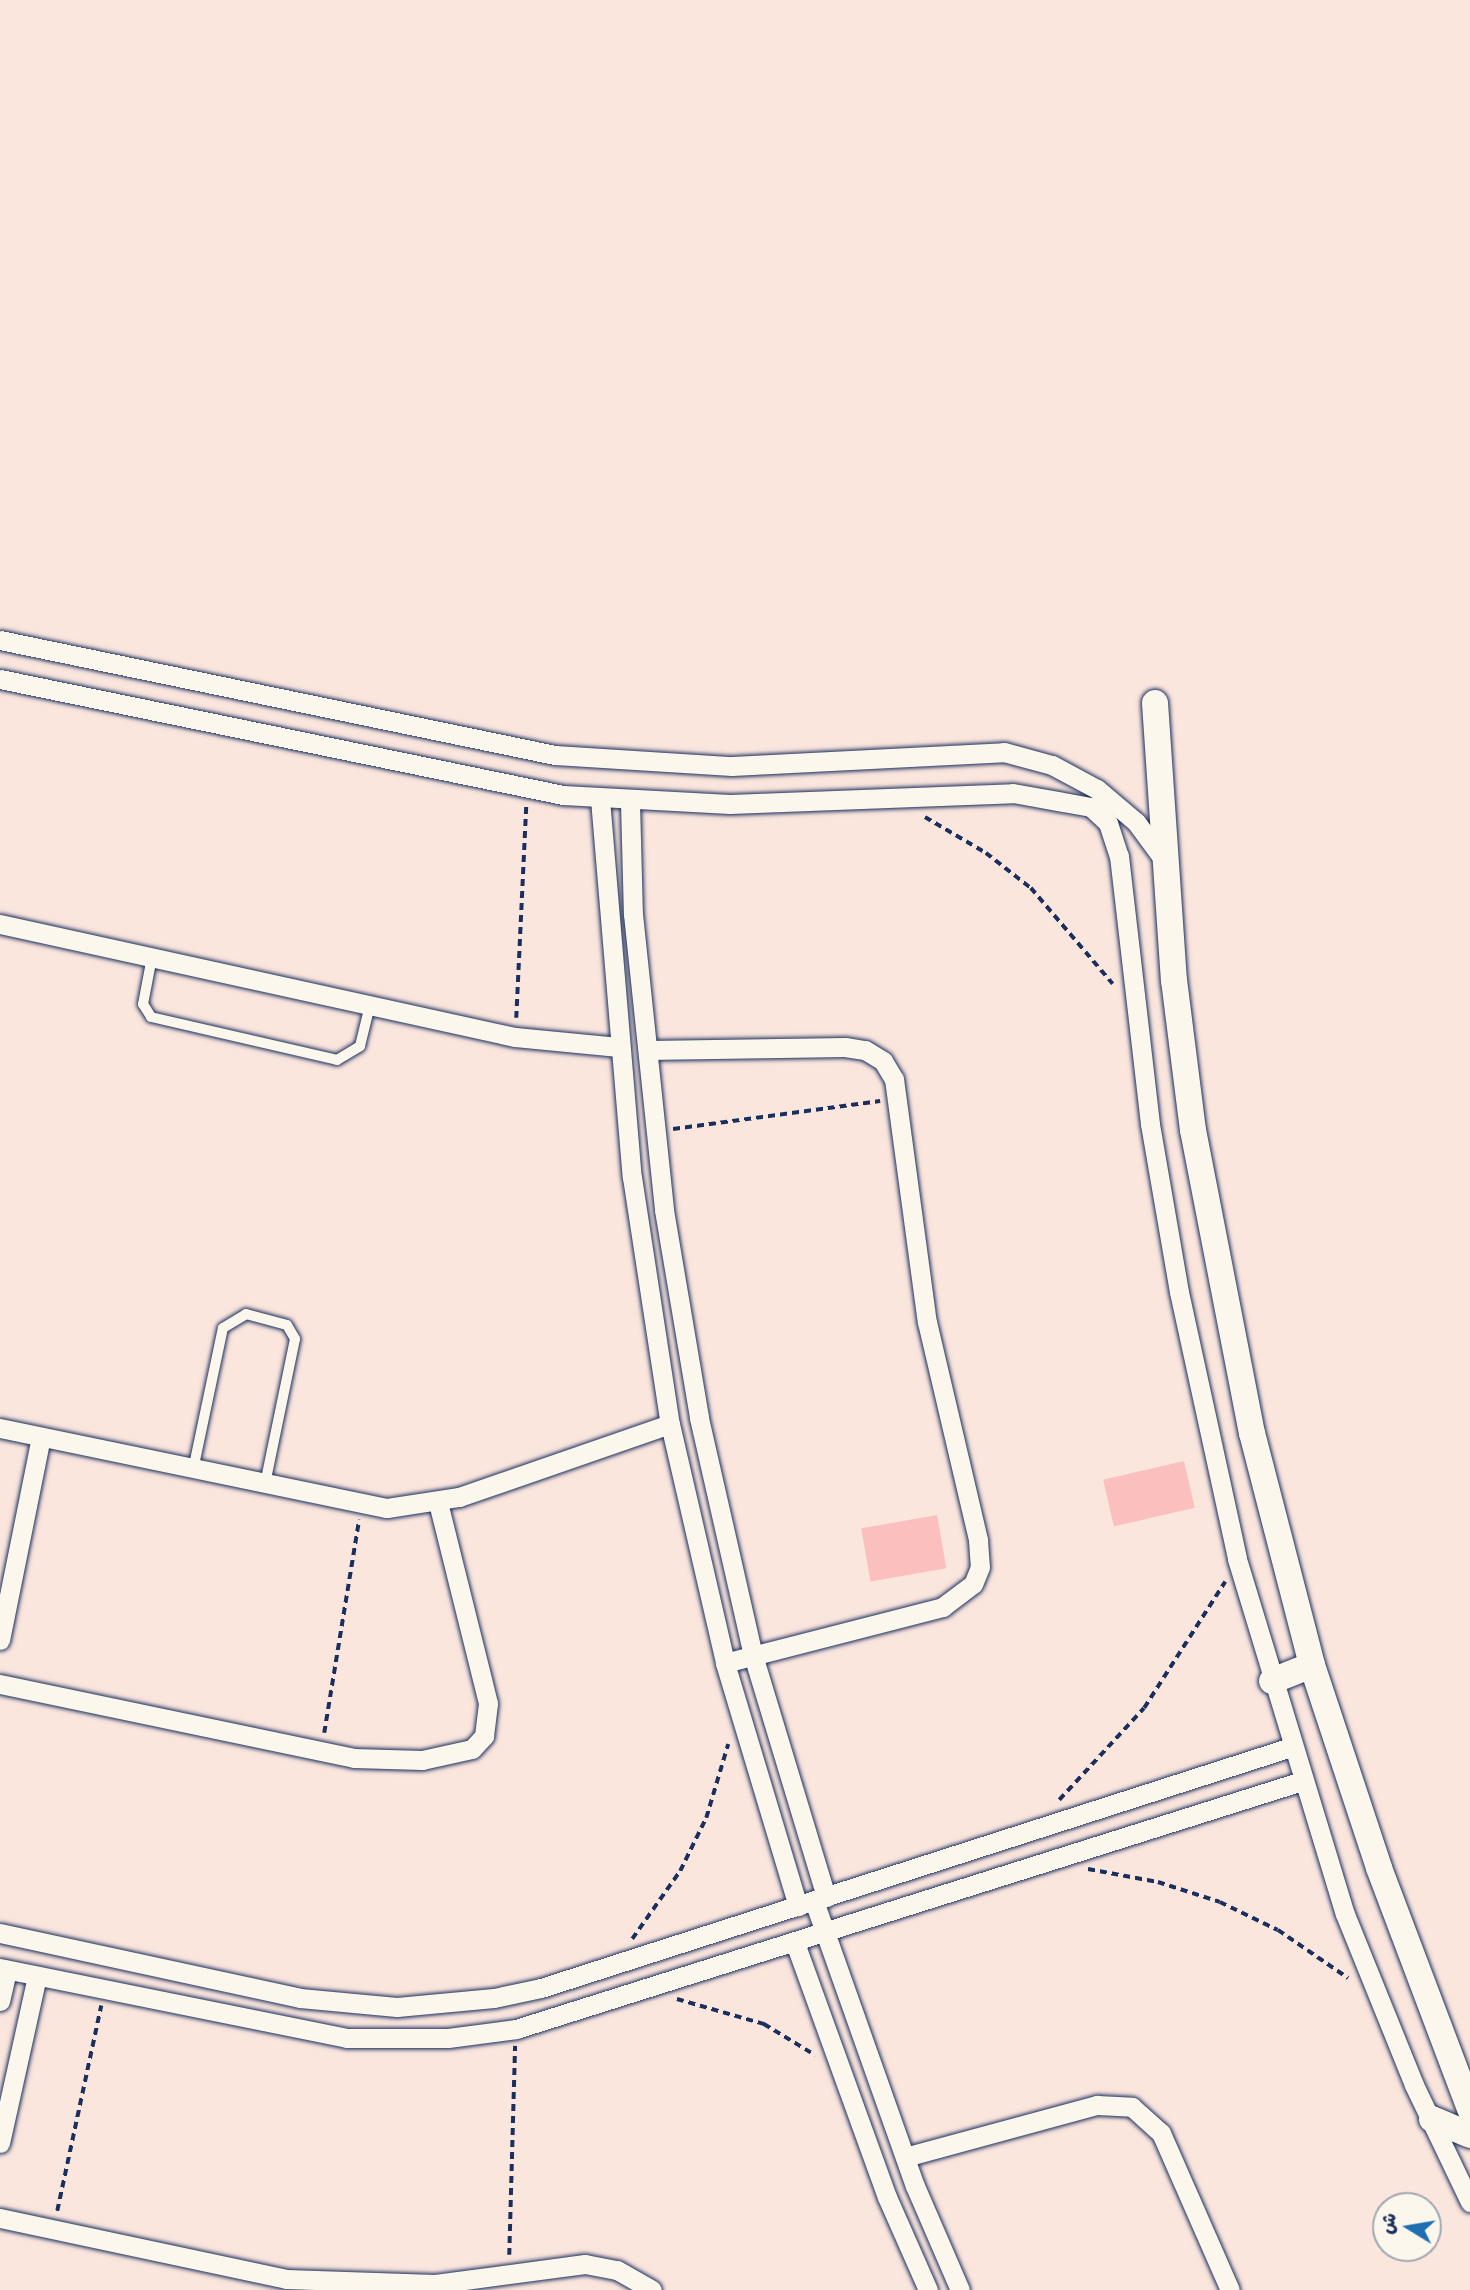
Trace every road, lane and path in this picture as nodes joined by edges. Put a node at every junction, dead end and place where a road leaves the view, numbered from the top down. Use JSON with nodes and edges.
{"nodes":[{"id":1,"x":0,"y":640,"type":"edge"},
{"id":2,"x":0,"y":679,"type":"edge"},
{"id":3,"x":1154,"y":703,"type":"dead end"},
{"id":4,"x":527,"y":790,"type":"junction"},
{"id":5,"x":600,"y":799,"type":"junction"},
{"id":6,"x":885,"y":799,"type":"junction"},
{"id":7,"x":630,"y":802,"type":"junction"},
{"id":8,"x":1166,"y":864,"type":"junction"},
{"id":9,"x":0,"y":924,"type":"edge"},
{"id":10,"x":152,"y":957,"type":"junction"},
{"id":11,"x":370,"y":1005,"type":"junction"},
{"id":12,"x":1137,"y":1022,"type":"junction"},
{"id":13,"x":516,"y":1037,"type":"junction"},
{"id":14,"x":649,"y":1055,"type":"junction"},
{"id":15,"x":620,"y":1056,"type":"junction"},
{"id":16,"x":896,"y":1099,"type":"junction"},
{"id":17,"x":656,"y":1131,"type":"junction"},
{"id":18,"x":670,"y":1424,"type":"junction"},
{"id":19,"x":0,"y":1428,"type":"edge"},
{"id":20,"x":41,"y":1437,"type":"junction"},
{"id":21,"x":193,"y":1470,"type":"junction"},
{"id":22,"x":265,"y":1486,"type":"junction"},
{"id":23,"x":438,"y":1503,"type":"junction"},
{"id":24,"x":362,"y":1506,"type":"junction"},
{"id":25,"x":1237,"y":1559,"type":"junction"},
{"id":26,"x":0,"y":1640,"type":"edge"},
{"id":27,"x":753,"y":1656,"type":"junction"},
{"id":28,"x":724,"y":1662,"type":"junction"},
{"id":29,"x":1312,"y":1665,"type":"junction"},
{"id":30,"x":1272,"y":1681,"type":"junction"},
{"id":31,"x":0,"y":1684,"type":"edge"},
{"id":32,"x":729,"y":1739,"type":"dead end"},
{"id":33,"x":1291,"y":1747,"type":"junction"},
{"id":34,"x":321,"y":1752,"type":"junction"},
{"id":35,"x":1302,"y":1781,"type":"junction"},
{"id":36,"x":1056,"y":1802,"type":"dead end"},
{"id":37,"x":1082,"y":1869,"type":"dead end"},
{"id":38,"x":813,"y":1902,"type":"junction"},
{"id":39,"x":0,"y":1933,"type":"edge"},
{"id":40,"x":824,"y":1933,"type":"junction"},
{"id":41,"x":796,"y":1943,"type":"junction"},
{"id":42,"x":609,"y":1966,"type":"junction"},
{"id":43,"x":3,"y":1969,"type":"edge"},
{"id":44,"x":37,"y":1976,"type":"junction"},
{"id":45,"x":1353,"y":1981,"type":"dead end"},
{"id":46,"x":104,"y":1991,"type":"junction"},
{"id":47,"x":674,"y":1998,"type":"dead end"},
{"id":48,"x":0,"y":2001,"type":"edge"},
{"id":49,"x":516,"y":2029,"type":"junction"},
{"id":50,"x":843,"y":2076,"type":"junction"},
{"id":51,"x":1470,"y":2109,"type":"edge"},
{"id":52,"x":1432,"y":2119,"type":"junction"},
{"id":53,"x":1470,"y":2135,"type":"edge"},
{"id":54,"x":0,"y":2143,"type":"edge"},
{"id":55,"x":905,"y":2157,"type":"junction"},
{"id":56,"x":915,"y":2186,"type":"junction"},
{"id":57,"x":887,"y":2197,"type":"junction"},
{"id":58,"x":1470,"y":2202,"type":"edge"},
{"id":59,"x":0,"y":2218,"type":"edge"},
{"id":60,"x":53,"y":2230,"type":"junction"},
{"id":61,"x":509,"y":2275,"type":"junction"},
{"id":62,"x":286,"y":2285,"type":"edge"},
{"id":63,"x":360,"y":2288,"type":"edge"},
{"id":64,"x":652,"y":2290,"type":"edge"},
{"id":65,"x":928,"y":2290,"type":"edge"},
{"id":66,"x":960,"y":2290,"type":"edge"},
{"id":67,"x":1230,"y":2290,"type":"edge"}],
"edges":[{"from":1,"to":8,"type":"street"},
{"from":2,"to":4,"type":"street"},
{"from":3,"to":8,"type":"street"},
{"from":4,"to":5,"type":"street"},
{"from":4,"to":13,"type":"path"},
{"from":5,"to":7,"type":"street"},
{"from":5,"to":15,"type":"street"},
{"from":6,"to":7,"type":"street"},
{"from":6,"to":12,"type":"path"},
{"from":6,"to":12,"type":"street"},
{"from":7,"to":14,"type":"street"},
{"from":8,"to":29,"type":"street"},
{"from":9,"to":10,"type":"street"},
{"from":10,"to":11,"type":"street"},
{"from":10,"to":11,"type":"lane"},
{"from":11,"to":13,"type":"street"},
{"from":12,"to":25,"type":"street"},
{"from":13,"to":15,"type":"street"},
{"from":14,"to":15,"type":"street"},
{"from":14,"to":16,"type":"street"},
{"from":14,"to":17,"type":"street"},
{"from":15,"to":18,"type":"street"},
{"from":16,"to":17,"type":"path"},
{"from":16,"to":27,"type":"street"},
{"from":17,"to":27,"type":"street"},
{"from":18,"to":23,"type":"street"},
{"from":18,"to":28,"type":"street"},
{"from":19,"to":20,"type":"street"},
{"from":20,"to":21,"type":"street"},
{"from":20,"to":26,"type":"street"},
{"from":21,"to":22,"type":"street"},
{"from":21,"to":22,"type":"lane"},
{"from":22,"to":24,"type":"street"},
{"from":23,"to":24,"type":"street"},
{"from":23,"to":34,"type":"street"},
{"from":24,"to":34,"type":"path"},
{"from":25,"to":30,"type":"street"},
{"from":25,"to":36,"type":"path"},
{"from":27,"to":28,"type":"street"},
{"from":27,"to":38,"type":"street"},
{"from":28,"to":38,"type":"street"},
{"from":29,"to":30,"type":"street"},
{"from":29,"to":51,"type":"street"},
{"from":30,"to":33,"type":"street"},
{"from":31,"to":34,"type":"street"},
{"from":32,"to":42,"type":"path"},
{"from":33,"to":35,"type":"street"},
{"from":33,"to":38,"type":"street"},
{"from":35,"to":40,"type":"street"},
{"from":35,"to":52,"type":"street"},
{"from":37,"to":45,"type":"path"},
{"from":38,"to":40,"type":"street"},
{"from":38,"to":42,"type":"street"},
{"from":39,"to":42,"type":"street"},
{"from":40,"to":41,"type":"street"},
{"from":40,"to":55,"type":"street"},
{"from":41,"to":49,"type":"street"},
{"from":41,"to":50,"type":"street"},
{"from":43,"to":44,"type":"street"},
{"from":43,"to":48,"type":"street"},
{"from":44,"to":46,"type":"street"},
{"from":44,"to":54,"type":"street"},
{"from":46,"to":49,"type":"street"},
{"from":46,"to":60,"type":"path"},
{"from":47,"to":50,"type":"path"},
{"from":49,"to":61,"type":"path"},
{"from":50,"to":57,"type":"street"},
{"from":52,"to":53,"type":"street"},
{"from":52,"to":58,"type":"street"},
{"from":55,"to":56,"type":"street"},
{"from":55,"to":67,"type":"street"},
{"from":56,"to":57,"type":"street"},
{"from":56,"to":66,"type":"street"},
{"from":57,"to":65,"type":"street"},
{"from":59,"to":60,"type":"street"},
{"from":60,"to":62,"type":"street"},
{"from":61,"to":63,"type":"street"},
{"from":61,"to":64,"type":"street"},
{"from":62,"to":63,"type":"street"}]}
